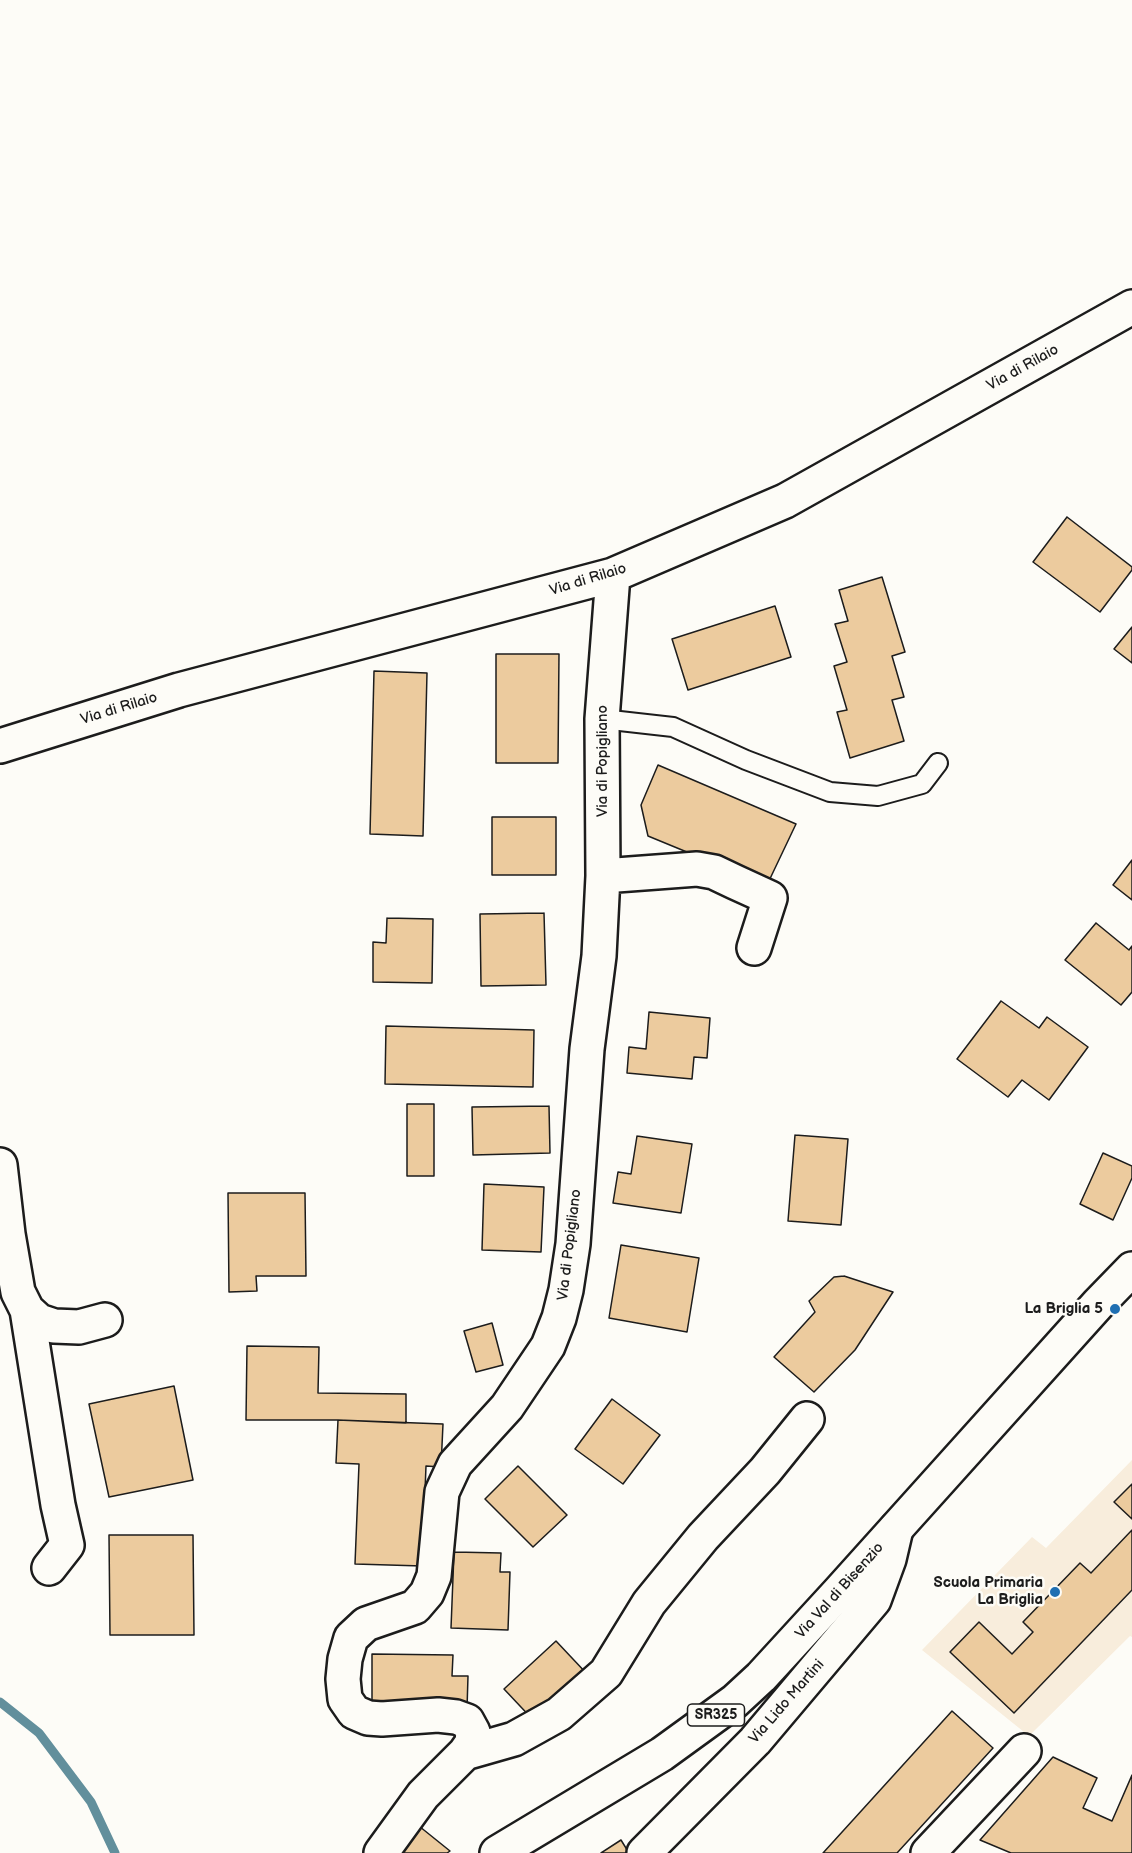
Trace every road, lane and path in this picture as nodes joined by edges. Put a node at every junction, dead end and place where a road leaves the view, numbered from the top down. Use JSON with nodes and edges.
{"nodes":[{"id":1,"x":1132,"y":307,"type":"edge"},
{"id":2,"x":613,"y":575,"type":"junction"},
{"id":3,"x":602,"y":719,"type":"junction"},
{"id":4,"x":0,"y":746,"type":"edge"},
{"id":5,"x":938,"y":763,"type":"dead end"},
{"id":6,"x":603,"y":876,"type":"junction"},
{"id":7,"x":754,"y":948,"type":"dead end"},
{"id":8,"x":0,"y":1165,"type":"edge"},
{"id":9,"x":1132,"y":1269,"type":"edge"},
{"id":10,"x":27,"y":1310,"type":"junction"},
{"id":11,"x":105,"y":1320,"type":"dead end"},
{"id":12,"x":807,"y":1419,"type":"dead end"},
{"id":13,"x":896,"y":1529,"type":"junction"},
{"id":14,"x":49,"y":1568,"type":"dead end"},
{"id":15,"x":1024,"y":1751,"type":"dead end"},
{"id":16,"x":465,"y":1753,"type":"junction"},
{"id":17,"x":381,"y":1853,"type":"edge"},
{"id":18,"x":497,"y":1853,"type":"edge"},
{"id":19,"x":644,"y":1853,"type":"edge"},
{"id":20,"x":928,"y":1853,"type":"edge"}],
"edges":[{"from":1,"to":2,"type":"street","name":"Via di Rilaio"},
{"from":2,"to":3,"type":"street","name":"Via di Popigliano"},
{"from":2,"to":4,"type":"street","name":"Via di Rilaio"},
{"from":3,"to":5,"type":"lane"},
{"from":3,"to":6,"type":"street","name":"Via di Popigliano"},
{"from":6,"to":7,"type":"street"},
{"from":6,"to":16,"type":"street","name":"Via di Popigliano"},
{"from":8,"to":10,"type":"street"},
{"from":9,"to":13,"type":"street","name":"Via Val di Bisenzio","number":"SR325"},
{"from":10,"to":11,"type":"street"},
{"from":10,"to":14,"type":"street"},
{"from":12,"to":16,"type":"street"},
{"from":13,"to":18,"type":"street","name":"Via Val di Bisenzio","number":"SR325"},
{"from":13,"to":19,"type":"street","name":"Via Lido Martini"},
{"from":15,"to":20,"type":"street"},
{"from":16,"to":17,"type":"street"}]}
